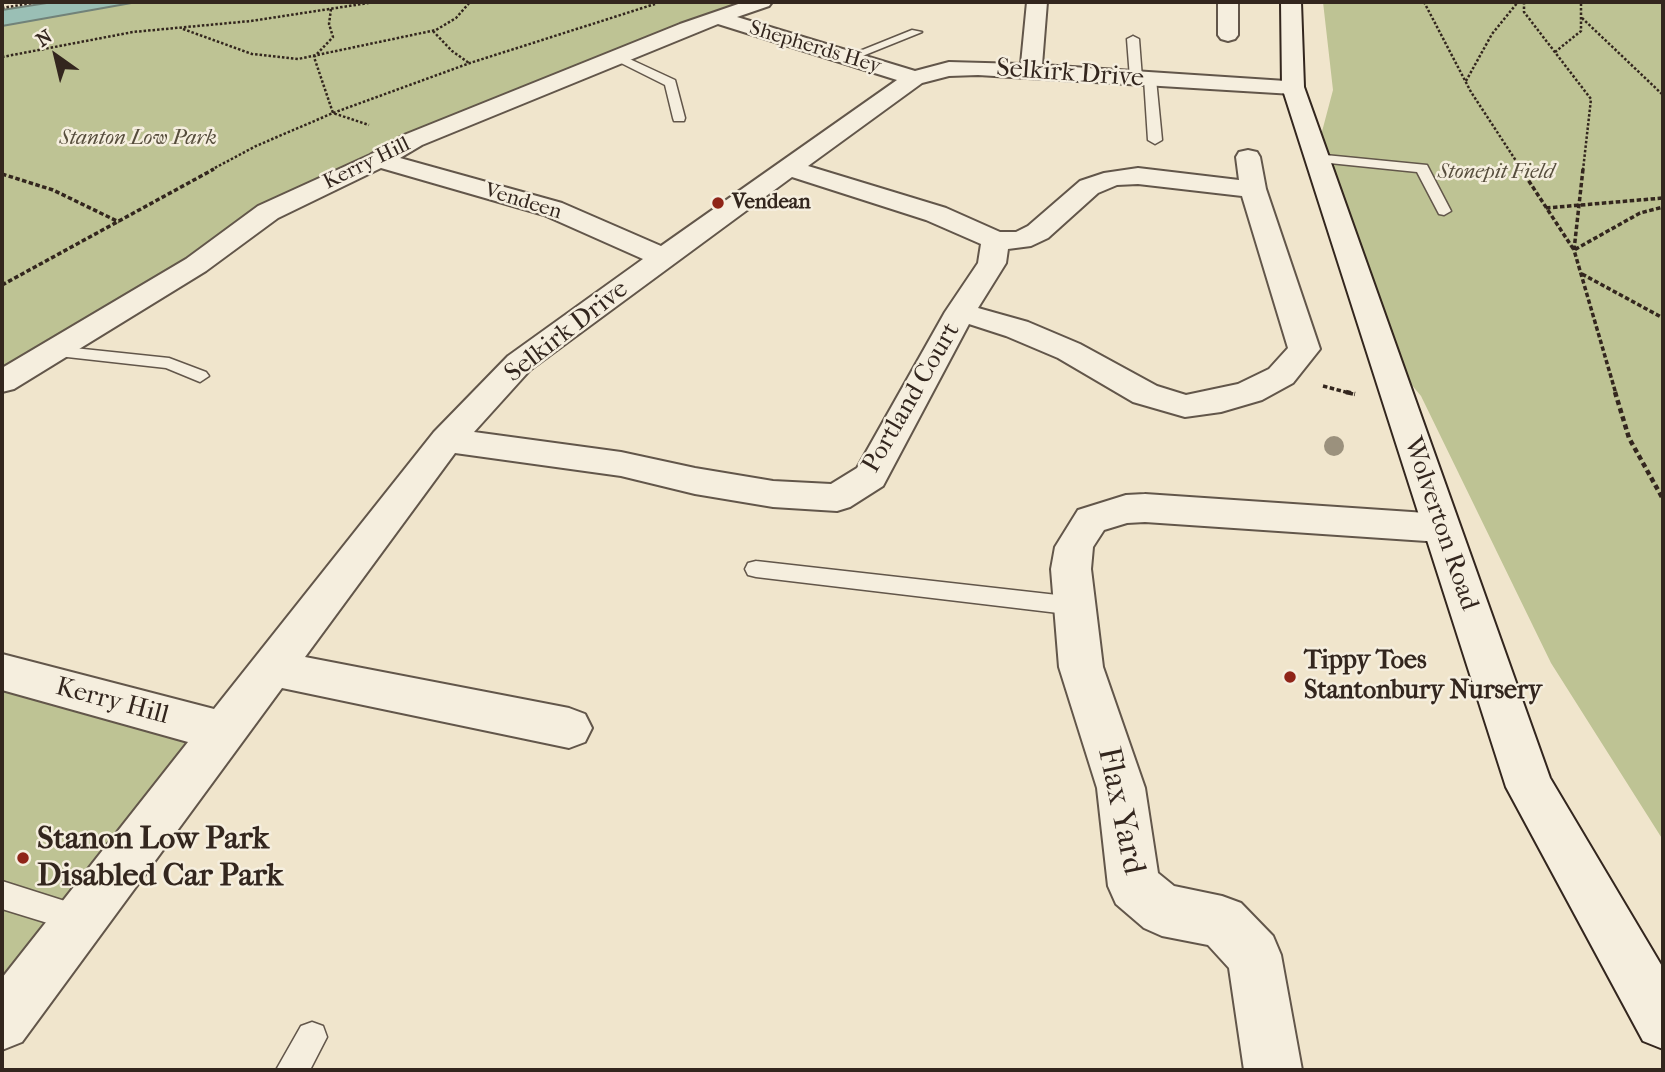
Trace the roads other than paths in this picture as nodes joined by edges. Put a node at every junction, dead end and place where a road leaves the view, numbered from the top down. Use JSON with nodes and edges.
{"nodes":[{"id":1,"x":762,"y":2,"type":"edge"},
{"id":2,"x":1037,"y":2,"type":"edge"},
{"id":3,"x":1228,"y":2,"type":"edge"},
{"id":4,"x":1291,"y":2,"type":"edge"},
{"id":5,"x":716,"y":17,"type":"junction"},
{"id":6,"x":916,"y":32,"type":"dead end"},
{"id":7,"x":1228,"y":35,"type":"dead end"},
{"id":8,"x":1132,"y":39,"type":"dead end"},
{"id":9,"x":617,"y":57,"type":"junction"},
{"id":10,"x":846,"y":59,"type":"junction"},
{"id":11,"x":1031,"y":71,"type":"junction"},
{"id":12,"x":914,"y":78,"type":"junction"},
{"id":13,"x":1143,"y":78,"type":"junction"},
{"id":14,"x":1293,"y":87,"type":"junction"},
{"id":15,"x":680,"y":118,"type":"dead end"},
{"id":16,"x":1155,"y":140,"type":"dead end"},
{"id":17,"x":1248,"y":157,"type":"dead end"},
{"id":18,"x":1315,"y":158,"type":"junction"},
{"id":19,"x":379,"y":160,"type":"junction"},
{"id":20,"x":789,"y":168,"type":"junction"},
{"id":21,"x":1253,"y":189,"type":"junction"},
{"id":22,"x":1444,"y":211,"type":"dead end"},
{"id":23,"x":995,"y":242,"type":"junction"},
{"id":24,"x":663,"y":258,"type":"junction"},
{"id":25,"x":960,"y":312,"type":"junction"},
{"id":26,"x":55,"y":351,"type":"junction"},
{"id":27,"x":200,"y":376,"type":"dead end"},
{"id":28,"x":2,"y":382,"type":"edge"},
{"id":29,"x":446,"y":440,"type":"junction"},
{"id":30,"x":1441,"y":528,"type":"junction"},
{"id":31,"x":756,"y":569,"type":"dead end"},
{"id":32,"x":1075,"y":606,"type":"junction"},
{"id":33,"x":271,"y":668,"type":"junction"},
{"id":34,"x":2,"y":672,"type":"edge"},
{"id":35,"x":569,"y":728,"type":"dead end"},
{"id":36,"x":222,"y":731,"type":"junction"},
{"id":37,"x":2,"y":895,"type":"edge"},
{"id":38,"x":81,"y":920,"type":"junction"},
{"id":39,"x":1663,"y":1021,"type":"edge"},
{"id":40,"x":2,"y":1022,"type":"edge"},
{"id":41,"x":312,"y":1037,"type":"dead end"},
{"id":42,"x":292,"y":1070,"type":"edge"},
{"id":43,"x":1273,"y":1070,"type":"edge"}],
"edges":[{"from":1,"to":5,"type":"street","name":"Kerry Hill"},
{"from":2,"to":11,"type":"street"},
{"from":3,"to":7,"type":"street"},
{"from":4,"to":14,"type":"street","name":"Wolverton Road"},
{"from":5,"to":9,"type":"street","name":"Kerry Hill"},
{"from":5,"to":10,"type":"street","name":"Shepherds Hey"},
{"from":6,"to":10,"type":"lane"},
{"from":8,"to":13,"type":"lane"},
{"from":9,"to":15,"type":"lane"},
{"from":9,"to":19,"type":"street","name":"Kerry Hill"},
{"from":10,"to":12,"type":"street","name":"Shepherds Hey"},
{"from":11,"to":12,"type":"street","name":"Selkirk Drive"},
{"from":11,"to":13,"type":"street","name":"Selkirk Drive"},
{"from":12,"to":20,"type":"street","name":"Selkirk Drive"},
{"from":13,"to":14,"type":"street","name":"Selkirk Drive"},
{"from":13,"to":16,"type":"lane"},
{"from":14,"to":18,"type":"street","name":"Wolverton Road"},
{"from":17,"to":21,"type":"street"},
{"from":18,"to":22,"type":"lane"},
{"from":18,"to":30,"type":"street","name":"Wolverton Road"},
{"from":19,"to":24,"type":"street","name":"Vendeen"},
{"from":19,"to":26,"type":"street","name":"Kerry Hill"},
{"from":20,"to":23,"type":"street"},
{"from":20,"to":24,"type":"street","name":"Selkirk Drive"},
{"from":21,"to":23,"type":"street"},
{"from":21,"to":25,"type":"street"},
{"from":23,"to":25,"type":"street","name":"Portland Court"},
{"from":24,"to":29,"type":"street","name":"Selkirk Drive"},
{"from":25,"to":29,"type":"street","name":"Portland Court"},
{"from":26,"to":27,"type":"lane"},
{"from":26,"to":28,"type":"street","name":"Kerry Hill"},
{"from":29,"to":33,"type":"street","name":"Selkirk Drive"},
{"from":30,"to":32,"type":"street","name":"Flax Yard"},
{"from":30,"to":39,"type":"street","name":"Wolverton Road"},
{"from":31,"to":32,"type":"lane"},
{"from":32,"to":43,"type":"street","name":"Flax Yard"},
{"from":33,"to":35,"type":"street"},
{"from":33,"to":36,"type":"street","name":"Selkirk Drive"},
{"from":34,"to":36,"type":"street","name":"Kerry Hill"},
{"from":36,"to":38,"type":"street","name":"Selkirk Drive"},
{"from":37,"to":38,"type":"lane"},
{"from":38,"to":40,"type":"street","name":"Selkirk Drive"},
{"from":41,"to":42,"type":"lane"}]}
